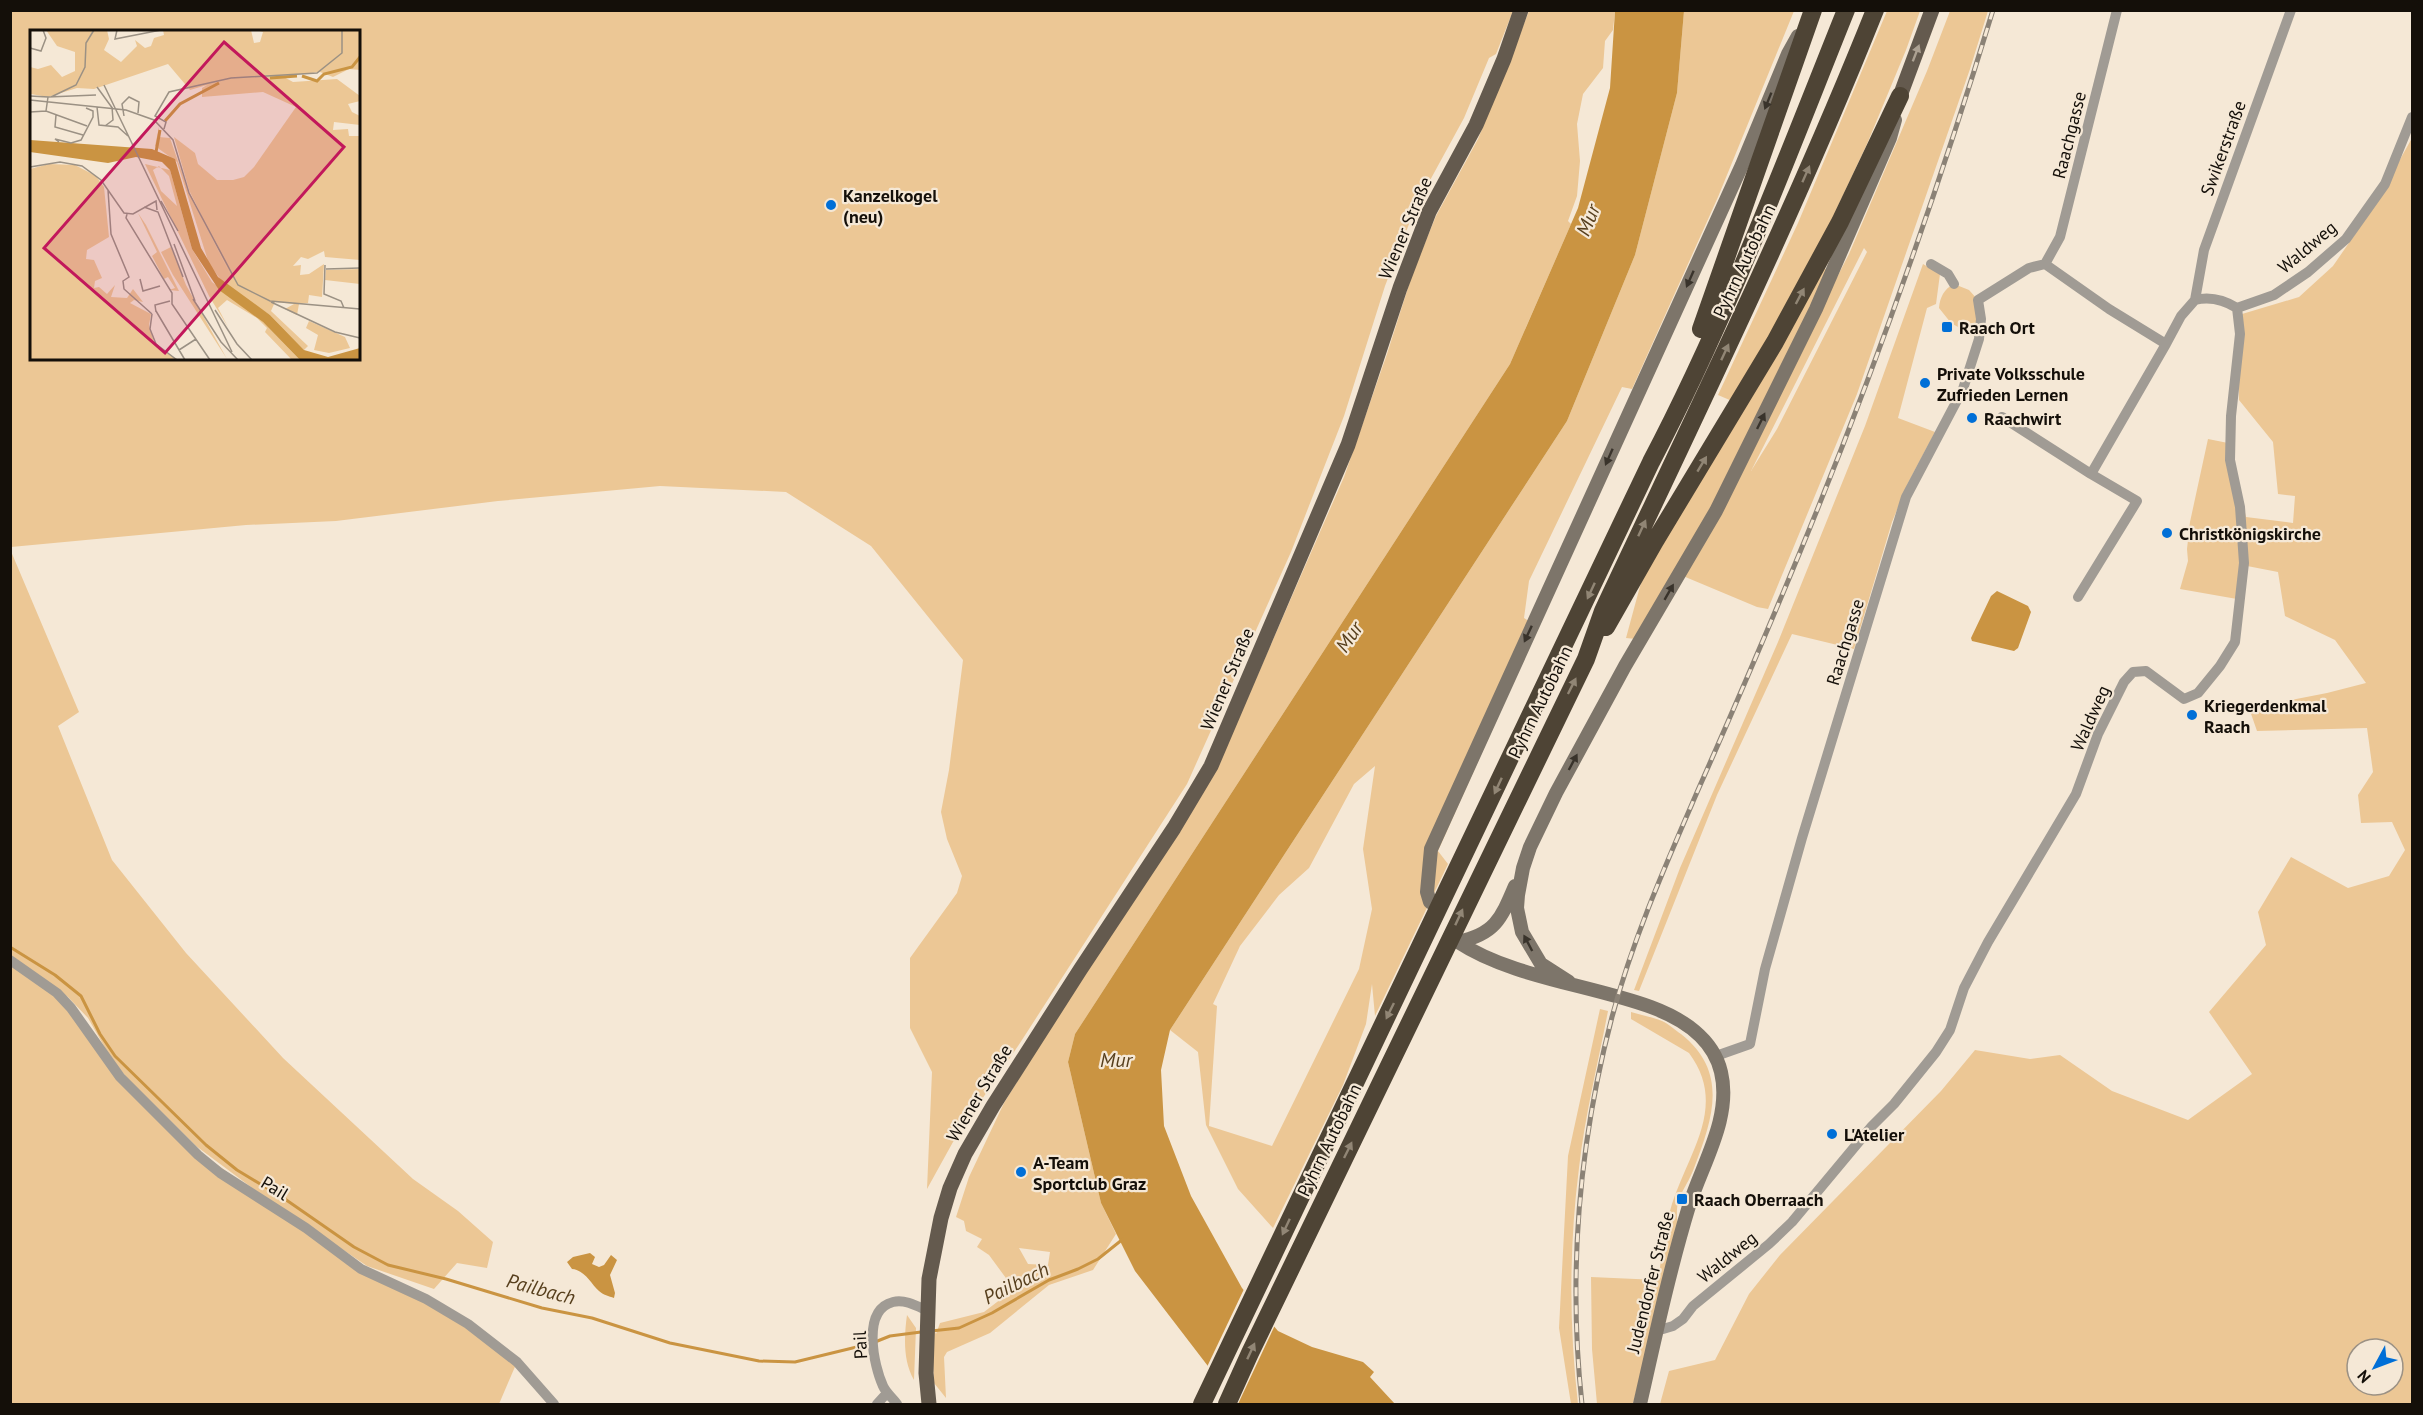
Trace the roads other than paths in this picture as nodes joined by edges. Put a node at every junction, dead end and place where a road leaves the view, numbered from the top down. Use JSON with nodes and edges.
{"nodes":[{"id":1,"x":1521,"y":10,"type":"edge"},
{"id":2,"x":1813,"y":10,"type":"edge"},
{"id":3,"x":1846,"y":10,"type":"edge"},
{"id":4,"x":1875,"y":10,"type":"edge"},
{"id":5,"x":1932,"y":10,"type":"edge"},
{"id":6,"x":2117,"y":10,"type":"edge"},
{"id":7,"x":2291,"y":10,"type":"edge"},
{"id":8,"x":1900,"y":96,"type":"junction"},
{"id":9,"x":2412,"y":117,"type":"edge"},
{"id":10,"x":1931,"y":264,"type":"dead end"},
{"id":11,"x":2045,"y":264,"type":"junction"},
{"id":12,"x":1954,"y":284,"type":"dead end"},
{"id":13,"x":2195,"y":300,"type":"junction"},
{"id":14,"x":2237,"y":308,"type":"junction"},
{"id":15,"x":2166,"y":344,"type":"junction"},
{"id":16,"x":2002,"y":417,"type":"dead end"},
{"id":17,"x":1651,"y":462,"type":"junction"},
{"id":18,"x":2091,"y":474,"type":"junction"},
{"id":19,"x":2078,"y":597,"type":"dead end"},
{"id":20,"x":1586,"y":659,"type":"junction"},
{"id":21,"x":1523,"y":868,"type":"junction"},
{"id":22,"x":1430,"y":902,"type":"dead end"},
{"id":23,"x":10,"y":960,"type":"edge"},
{"id":24,"x":1569,"y":982,"type":"junction"},
{"id":25,"x":1713,"y":1052,"type":"junction"},
{"id":26,"x":928,"y":1311,"type":"junction"},
{"id":27,"x":1657,"y":1328,"type":"junction"},
{"id":28,"x":886,"y":1393,"type":"junction"},
{"id":29,"x":554,"y":1404,"type":"edge"},
{"id":30,"x":877,"y":1404,"type":"edge"},
{"id":31,"x":897,"y":1404,"type":"edge"},
{"id":32,"x":929,"y":1404,"type":"edge"},
{"id":33,"x":1202,"y":1404,"type":"edge"},
{"id":34,"x":1227,"y":1404,"type":"edge"},
{"id":35,"x":1640,"y":1404,"type":"edge"}],
"edges":[{"from":1,"to":26,"type":"main road","name":"Wiener Straße"},
{"from":2,"to":17,"type":"highway"},
{"from":2,"to":22,"type":"main road","one_way":true},
{"from":3,"to":17,"type":"highway","name":"Pyhrn Autobahn"},
{"from":20,"to":4,"type":"highway","name":"Pyhrn Autobahn","one_way":true},
{"from":8,"to":5,"type":"main road","one_way":true},
{"from":6,"to":11,"type":"street","name":"Raachgasse"},
{"from":7,"to":13,"type":"street","name":"Swikerstraße"},
{"from":20,"to":8,"type":"highway","one_way":true},
{"from":21,"to":8,"type":"main road","one_way":true},
{"from":9,"to":14,"type":"street","name":"Waldweg"},
{"from":10,"to":12,"type":"street"},
{"from":11,"to":15,"type":"street"},
{"from":11,"to":25,"type":"street","name":"Raachgasse"},
{"from":13,"to":14,"type":"street"},
{"from":13,"to":15,"type":"street","name":"Swikerstraße"},
{"from":14,"to":27,"type":"street","name":"Waldweg"},
{"from":15,"to":18,"type":"street","name":"Swikerstraße"},
{"from":16,"to":18,"type":"street"},
{"from":17,"to":33,"type":"highway","name":"Pyhrn Autobahn","one_way":true},
{"from":18,"to":19,"type":"street"},
{"from":34,"to":20,"type":"highway","name":"Pyhrn Autobahn","one_way":true},
{"from":24,"to":21,"type":"main road","one_way":true},
{"from":21,"to":24,"type":"main road"},
{"from":23,"to":29,"type":"street","name":"Pail"},
{"from":24,"to":25,"type":"main road"},
{"from":25,"to":27,"type":"main road","name":"Judendorfer Straße"},
{"from":26,"to":28,"type":"street","name":"Pail"},
{"from":26,"to":32,"type":"main road","name":"Wiener Straße"},
{"from":27,"to":35,"type":"main road","name":"Judendorfer Straße"},
{"from":28,"to":30,"type":"street"},
{"from":28,"to":31,"type":"street","name":"Pail"}]}
